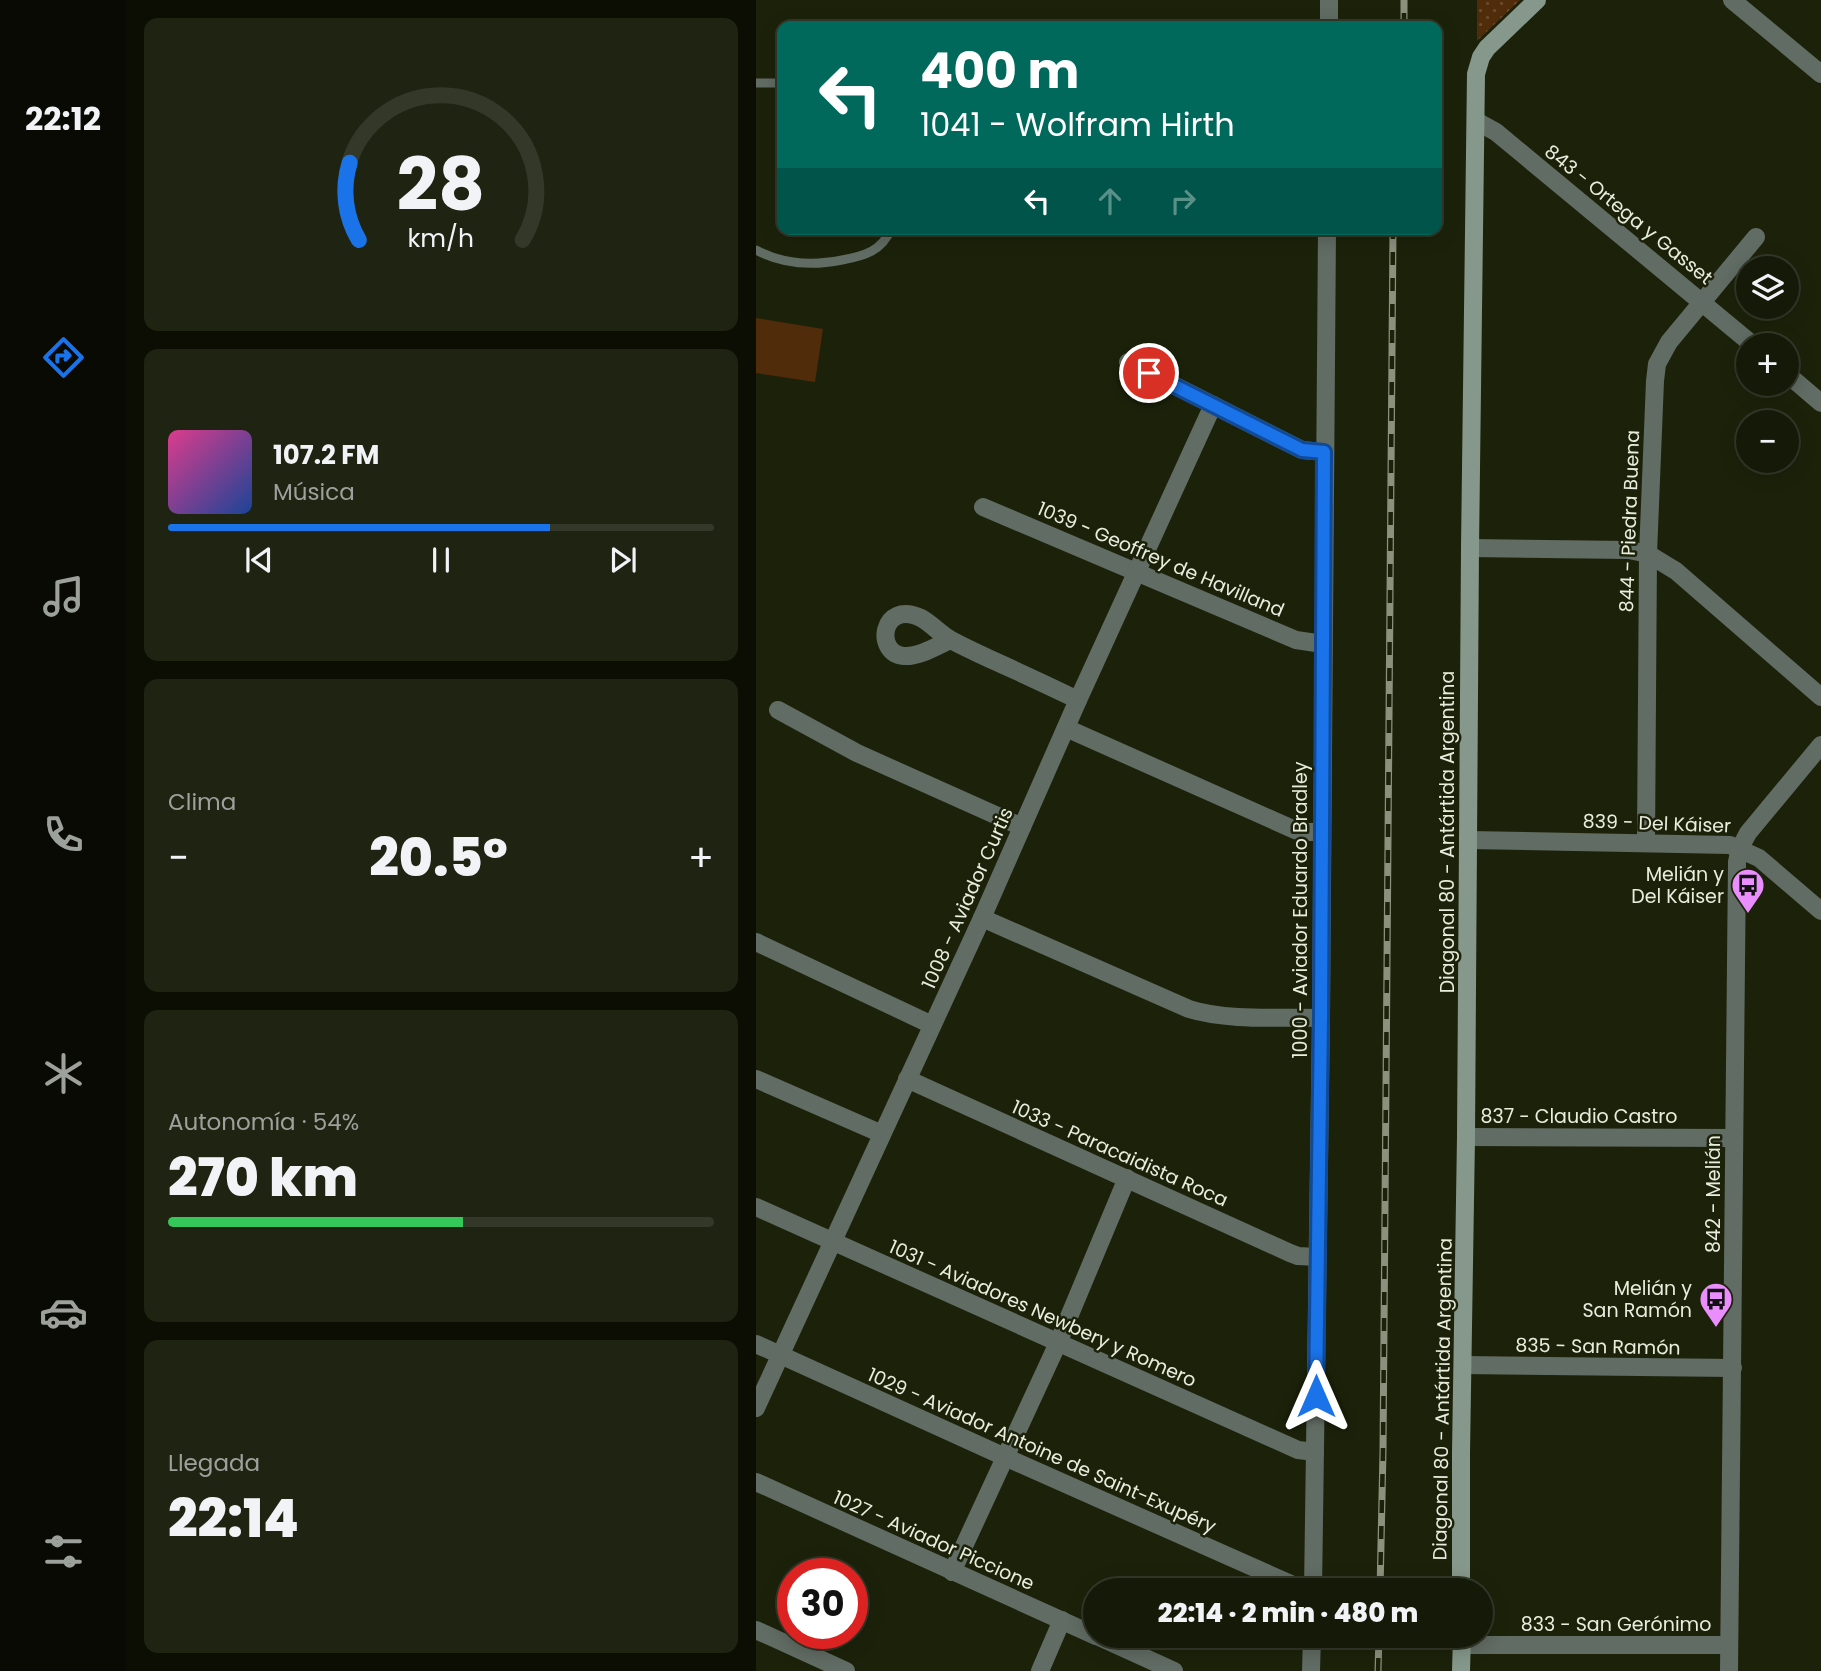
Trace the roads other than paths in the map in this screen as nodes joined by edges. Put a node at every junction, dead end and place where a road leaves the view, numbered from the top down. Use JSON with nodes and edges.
{"nodes":[{"id":1,"x":1329,"y":0,"type":"edge"},
{"id":2,"x":1537,"y":0,"type":"edge"},
{"id":3,"x":1732,"y":0,"type":"edge"},
{"id":4,"x":1329,"y":21,"type":"edge"},
{"id":5,"x":1821,"y":74,"type":"edge"},
{"id":6,"x":756,"y":83,"type":"edge"},
{"id":7,"x":777,"y":83,"type":"edge"},
{"id":8,"x":1476,"y":121,"type":"junction"},
{"id":9,"x":887,"y":235,"type":"edge"},
{"id":10,"x":1327,"y":235,"type":"edge"},
{"id":11,"x":1756,"y":237,"type":"dead end"},
{"id":12,"x":756,"y":250,"type":"edge"},
{"id":13,"x":1703,"y":302,"type":"junction"},
{"id":14,"x":1739,"y":333,"type":"edge"},
{"id":15,"x":1128,"y":362,"type":"dead end"},
{"id":16,"x":1799,"y":384,"type":"edge"},
{"id":17,"x":1821,"y":403,"type":"edge"},
{"id":18,"x":1213,"y":405,"type":"junction"},
{"id":19,"x":1324,"y":452,"type":"junction"},
{"id":20,"x":983,"y":507,"type":"dead end"},
{"id":21,"x":1470,"y":548,"type":"junction"},
{"id":22,"x":1648,"y":554,"type":"junction"},
{"id":23,"x":1138,"y":572,"type":"junction"},
{"id":24,"x":950,"y":639,"type":"dead end"},
{"id":25,"x":1323,"y":644,"type":"junction"},
{"id":26,"x":1821,"y":697,"type":"edge"},
{"id":27,"x":1078,"y":700,"type":"junction"},
{"id":28,"x":778,"y":710,"type":"dead end"},
{"id":29,"x":1066,"y":728,"type":"junction"},
{"id":30,"x":1821,"y":745,"type":"edge"},
{"id":31,"x":1022,"y":827,"type":"junction"},
{"id":32,"x":1321,"y":832,"type":"junction"},
{"id":33,"x":1468,"y":840,"type":"junction"},
{"id":34,"x":1646,"y":842,"type":"junction"},
{"id":35,"x":1740,"y":848,"type":"junction"},
{"id":36,"x":1821,"y":911,"type":"edge"},
{"id":37,"x":982,"y":918,"type":"junction"},
{"id":38,"x":756,"y":942,"type":"edge"},
{"id":39,"x":1321,"y":1018,"type":"junction"},
{"id":40,"x":932,"y":1025,"type":"junction"},
{"id":41,"x":756,"y":1079,"type":"edge"},
{"id":42,"x":907,"y":1079,"type":"junction"},
{"id":43,"x":882,"y":1134,"type":"junction"},
{"id":44,"x":1466,"y":1136,"type":"junction"},
{"id":45,"x":1734,"y":1138,"type":"junction"},
{"id":46,"x":1127,"y":1178,"type":"junction"},
{"id":47,"x":756,"y":1207,"type":"edge"},
{"id":48,"x":833,"y":1242,"type":"junction"},
{"id":49,"x":1317,"y":1257,"type":"junction"},
{"id":50,"x":756,"y":1343,"type":"edge"},
{"id":51,"x":1058,"y":1343,"type":"junction"},
{"id":52,"x":781,"y":1355,"type":"junction"},
{"id":53,"x":1463,"y":1365,"type":"junction"},
{"id":54,"x":1733,"y":1368,"type":"junction"},
{"id":55,"x":756,"y":1408,"type":"edge"},
{"id":56,"x":1315,"y":1452,"type":"junction"},
{"id":57,"x":1005,"y":1457,"type":"junction"},
{"id":58,"x":756,"y":1482,"type":"edge"},
{"id":59,"x":952,"y":1572,"type":"junction"},
{"id":60,"x":1277,"y":1578,"type":"edge"},
{"id":61,"x":1313,"y":1578,"type":"edge"},
{"id":62,"x":1461,"y":1578,"type":"edge"},
{"id":63,"x":1062,"y":1620,"type":"junction"},
{"id":64,"x":756,"y":1630,"type":"edge"},
{"id":65,"x":1083,"y":1630,"type":"edge"},
{"id":66,"x":1493,"y":1641,"type":"edge"},
{"id":67,"x":1729,"y":1645,"type":"junction"},
{"id":68,"x":1123,"y":1648,"type":"edge"},
{"id":69,"x":1312,"y":1648,"type":"edge"},
{"id":70,"x":1462,"y":1648,"type":"edge"},
{"id":71,"x":846,"y":1671,"type":"edge"},
{"id":72,"x":1040,"y":1671,"type":"edge"},
{"id":73,"x":1174,"y":1671,"type":"edge"},
{"id":74,"x":1311,"y":1671,"type":"edge"},
{"id":75,"x":1461,"y":1671,"type":"edge"},
{"id":76,"x":1729,"y":1671,"type":"edge"}],
"edges":[{"from":1,"to":4,"type":"street"},
{"from":2,"to":8,"type":"main road","name":"Diagonal 80 - Antártida Argentina"},
{"from":3,"to":5,"type":"street"},
{"from":6,"to":7,"type":"lane"},
{"from":8,"to":13,"type":"street","name":"843 - Ortega y Gasset"},
{"from":8,"to":21,"type":"main road","name":"Diagonal 80 - Antártida Argentina"},
{"from":9,"to":12,"type":"lane"},
{"from":10,"to":19,"type":"street","name":"1000 - Aviador Eduardo Bradley"},
{"from":11,"to":13,"type":"street","name":"844 - Piedra Buena"},
{"from":13,"to":14,"type":"street","name":"843 - Ortega y Gasset"},
{"from":13,"to":22,"type":"street","name":"844 - Piedra Buena"},
{"from":15,"to":18,"type":"street"},
{"from":16,"to":17,"type":"street"},
{"from":18,"to":19,"type":"street"},
{"from":18,"to":23,"type":"street","name":"1008 - Aviador Curtis"},
{"from":19,"to":25,"type":"street","name":"1000 - Aviador Eduardo Bradley"},
{"from":20,"to":23,"type":"street","name":"1039 - Geoffrey de Havilland"},
{"from":21,"to":22,"type":"street"},
{"from":21,"to":33,"type":"main road","name":"Diagonal 80 - Antártida Argentina"},
{"from":22,"to":26,"type":"street"},
{"from":22,"to":34,"type":"street","name":"844 - Piedra Buena"},
{"from":23,"to":25,"type":"street","name":"1039 - Geoffrey de Havilland"},
{"from":23,"to":27,"type":"street","name":"1008 - Aviador Curtis"},
{"from":24,"to":27,"type":"street"},
{"from":25,"to":32,"type":"street","name":"1000 - Aviador Eduardo Bradley"},
{"from":27,"to":29,"type":"street","name":"1008 - Aviador Curtis"},
{"from":28,"to":31,"type":"street"},
{"from":29,"to":31,"type":"street","name":"1008 - Aviador Curtis"},
{"from":29,"to":32,"type":"street"},
{"from":30,"to":35,"type":"street","name":"842 - Melián"},
{"from":31,"to":37,"type":"street","name":"1008 - Aviador Curtis"},
{"from":32,"to":39,"type":"street","name":"1000 - Aviador Eduardo Bradley"},
{"from":33,"to":34,"type":"street","name":"839 - Del Káiser"},
{"from":33,"to":44,"type":"main road","name":"Diagonal 80 - Antártida Argentina"},
{"from":34,"to":35,"type":"street","name":"839 - Del Káiser"},
{"from":35,"to":36,"type":"street","name":"839 - Del Káiser"},
{"from":35,"to":45,"type":"street","name":"842 - Melián"},
{"from":37,"to":39,"type":"street"},
{"from":37,"to":40,"type":"street","name":"1008 - Aviador Curtis"},
{"from":38,"to":40,"type":"street"},
{"from":39,"to":49,"type":"street","name":"1000 - Aviador Eduardo Bradley"},
{"from":40,"to":42,"type":"street","name":"1008 - Aviador Curtis"},
{"from":41,"to":43,"type":"street"},
{"from":42,"to":43,"type":"street","name":"1008 - Aviador Curtis"},
{"from":42,"to":46,"type":"street","name":"1033 - Paracaidista Roca"},
{"from":43,"to":48,"type":"street","name":"1008 - Aviador Curtis"},
{"from":44,"to":45,"type":"street","name":"837 - Claudio Castro"},
{"from":44,"to":53,"type":"main road","name":"Diagonal 80 - Antártida Argentina"},
{"from":45,"to":54,"type":"street","name":"842 - Melián"},
{"from":46,"to":49,"type":"street","name":"1033 - Paracaidista Roca"},
{"from":46,"to":51,"type":"street"},
{"from":47,"to":48,"type":"street","name":"1031 - Aviadores Newbery y Romero"},
{"from":48,"to":51,"type":"street","name":"1031 - Aviadores Newbery y Romero"},
{"from":48,"to":52,"type":"street","name":"1008 - Aviador Curtis"},
{"from":49,"to":56,"type":"street","name":"1000 - Aviador Eduardo Bradley"},
{"from":50,"to":52,"type":"street","name":"1029 - Aviador Antoine de Saint-Exupéry"},
{"from":51,"to":56,"type":"street","name":"1031 - Aviadores Newbery y Romero"},
{"from":51,"to":57,"type":"street"},
{"from":52,"to":55,"type":"street","name":"1008 - Aviador Curtis"},
{"from":52,"to":57,"type":"street","name":"1029 - Aviador Antoine de Saint-Exupéry"},
{"from":53,"to":54,"type":"street","name":"835 - San Ramón"},
{"from":53,"to":62,"type":"main road","name":"Diagonal 80 - Antártida Argentina"},
{"from":54,"to":67,"type":"street","name":"842 - Melián"},
{"from":56,"to":61,"type":"street","name":"1000 - Aviador Eduardo Bradley"},
{"from":57,"to":59,"type":"street"},
{"from":57,"to":60,"type":"street","name":"1029 - Aviador Antoine de Saint-Exupéry"},
{"from":58,"to":59,"type":"street","name":"1027 - Aviador Piccione"},
{"from":59,"to":63,"type":"street","name":"1027 - Aviador Piccione"},
{"from":63,"to":65,"type":"street","name":"1027 - Aviador Piccione"},
{"from":63,"to":72,"type":"street"},
{"from":64,"to":71,"type":"street"},
{"from":66,"to":67,"type":"street","name":"833 - San Gerónimo"},
{"from":67,"to":76,"type":"street","name":"842 - Melián"},
{"from":68,"to":73,"type":"street","name":"1027 - Aviador Piccione"},
{"from":69,"to":74,"type":"street"},
{"from":70,"to":75,"type":"main road"}]}
